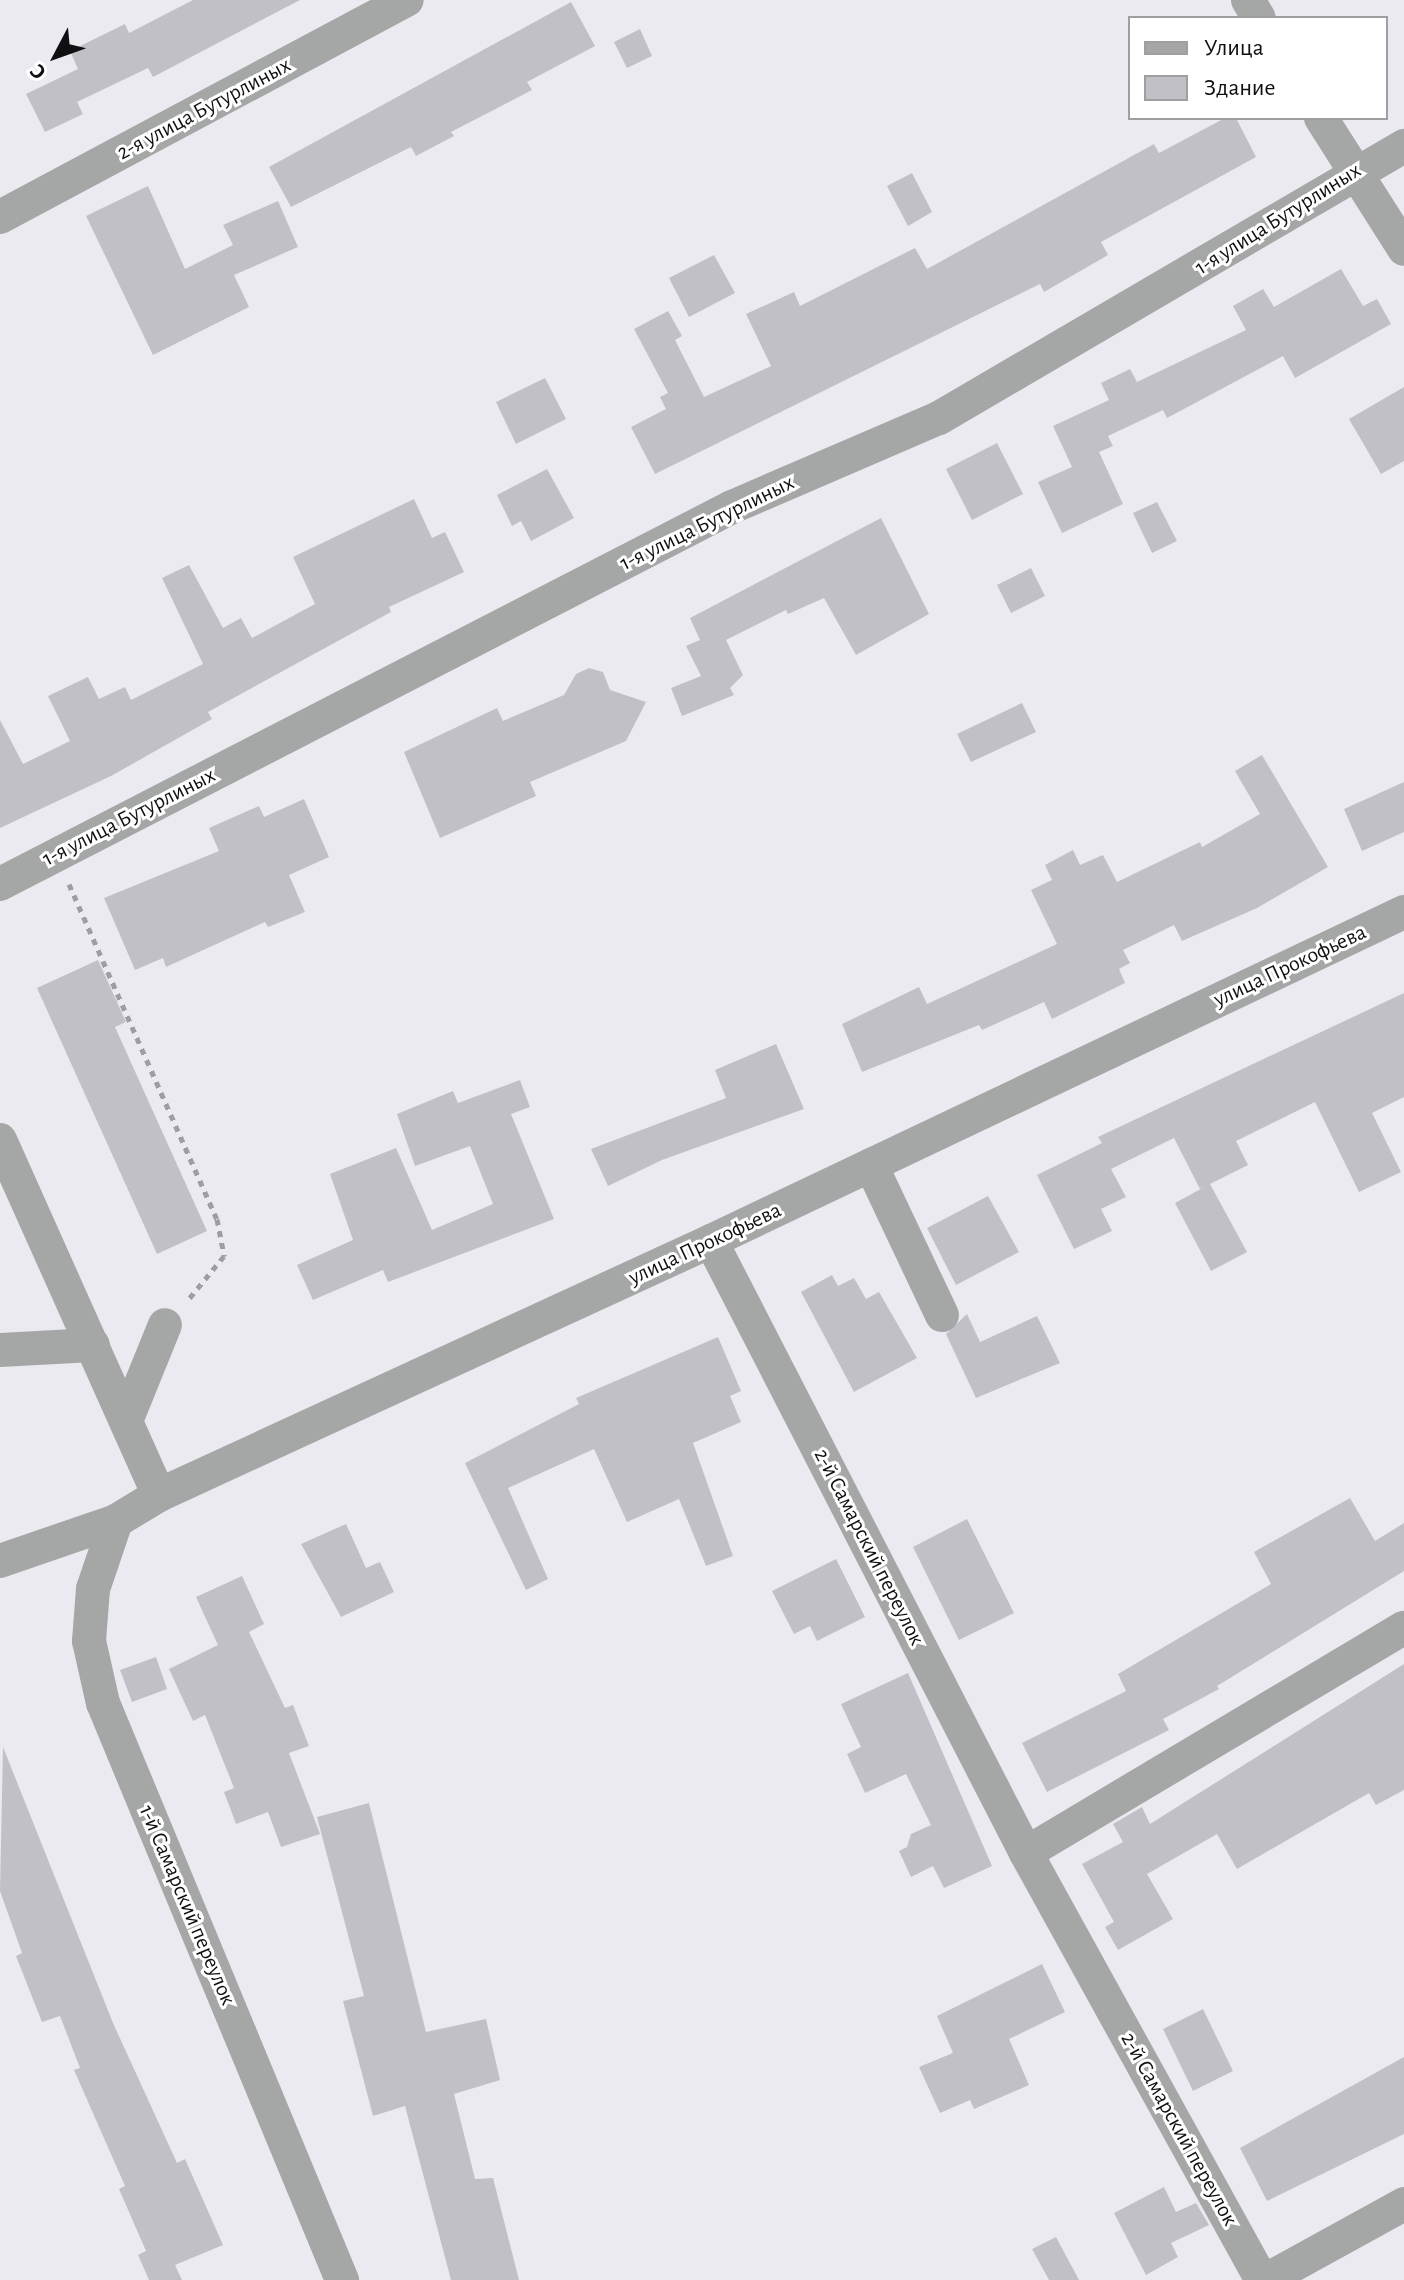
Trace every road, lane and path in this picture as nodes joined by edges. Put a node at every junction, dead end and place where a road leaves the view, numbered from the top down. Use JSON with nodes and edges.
{"nodes":[{"id":1,"x":407,"y":0,"type":"edge"},
{"id":2,"x":1322,"y":120,"type":"edge"},
{"id":3,"x":1404,"y":146,"type":"edge"},
{"id":4,"x":1354,"y":171,"type":"junction"},
{"id":5,"x":0,"y":217,"type":"edge"},
{"id":6,"x":1404,"y":249,"type":"edge"},
{"id":7,"x":56,"y":854,"type":"junction"},
{"id":8,"x":0,"y":884,"type":"edge"},
{"id":9,"x":1404,"y":912,"type":"edge"},
{"id":10,"x":0,"y":1140,"type":"edge"},
{"id":11,"x":871,"y":1165,"type":"junction"},
{"id":12,"x":711,"y":1241,"type":"junction"},
{"id":13,"x":942,"y":1315,"type":"dead end"},
{"id":14,"x":165,"y":1325,"type":"joint"},
{"id":15,"x":93,"y":1345,"type":"junction"},
{"id":16,"x":0,"y":1350,"type":"edge"},
{"id":17,"x":128,"y":1416,"type":"junction"},
{"id":18,"x":159,"y":1495,"type":"junction"},
{"id":19,"x":116,"y":1521,"type":"junction"},
{"id":20,"x":0,"y":1561,"type":"edge"},
{"id":21,"x":1404,"y":1628,"type":"edge"},
{"id":22,"x":1026,"y":1853,"type":"junction"},
{"id":23,"x":1404,"y":2204,"type":"edge"},
{"id":24,"x":342,"y":2280,"type":"edge"},
{"id":25,"x":1264,"y":2280,"type":"edge"}],
"edges":[{"from":1,"to":5,"type":"street","name":"2-я улица Бутурлиных"},
{"from":2,"to":4,"type":"street"},
{"from":3,"to":4,"type":"street","name":"1-я улица Бутурлиных"},
{"from":4,"to":6,"type":"street"},
{"from":4,"to":7,"type":"street","name":"1-я улица Бутурлиных"},
{"from":7,"to":8,"type":"street","name":"1-я улица Бутурлиных"},
{"from":7,"to":14,"type":"path"},
{"from":9,"to":11,"type":"street","name":"улица Прокофьева"},
{"from":10,"to":15,"type":"street"},
{"from":11,"to":12,"type":"street","name":"улица Прокофьева"},
{"from":11,"to":13,"type":"street"},
{"from":12,"to":18,"type":"street","name":"улица Прокофьева"},
{"from":12,"to":22,"type":"street","name":"2-й Самарский переулок"},
{"from":14,"to":17,"type":"street"},
{"from":15,"to":16,"type":"street"},
{"from":15,"to":17,"type":"street"},
{"from":17,"to":18,"type":"street"},
{"from":18,"to":19,"type":"street","name":"улица Прокофьева"},
{"from":19,"to":20,"type":"street","name":"улица Прокофьева"},
{"from":19,"to":24,"type":"street","name":"1-й Самарский переулок"},
{"from":21,"to":22,"type":"street"},
{"from":22,"to":25,"type":"street","name":"2-й Самарский переулок"},
{"from":23,"to":25,"type":"street"}]}
